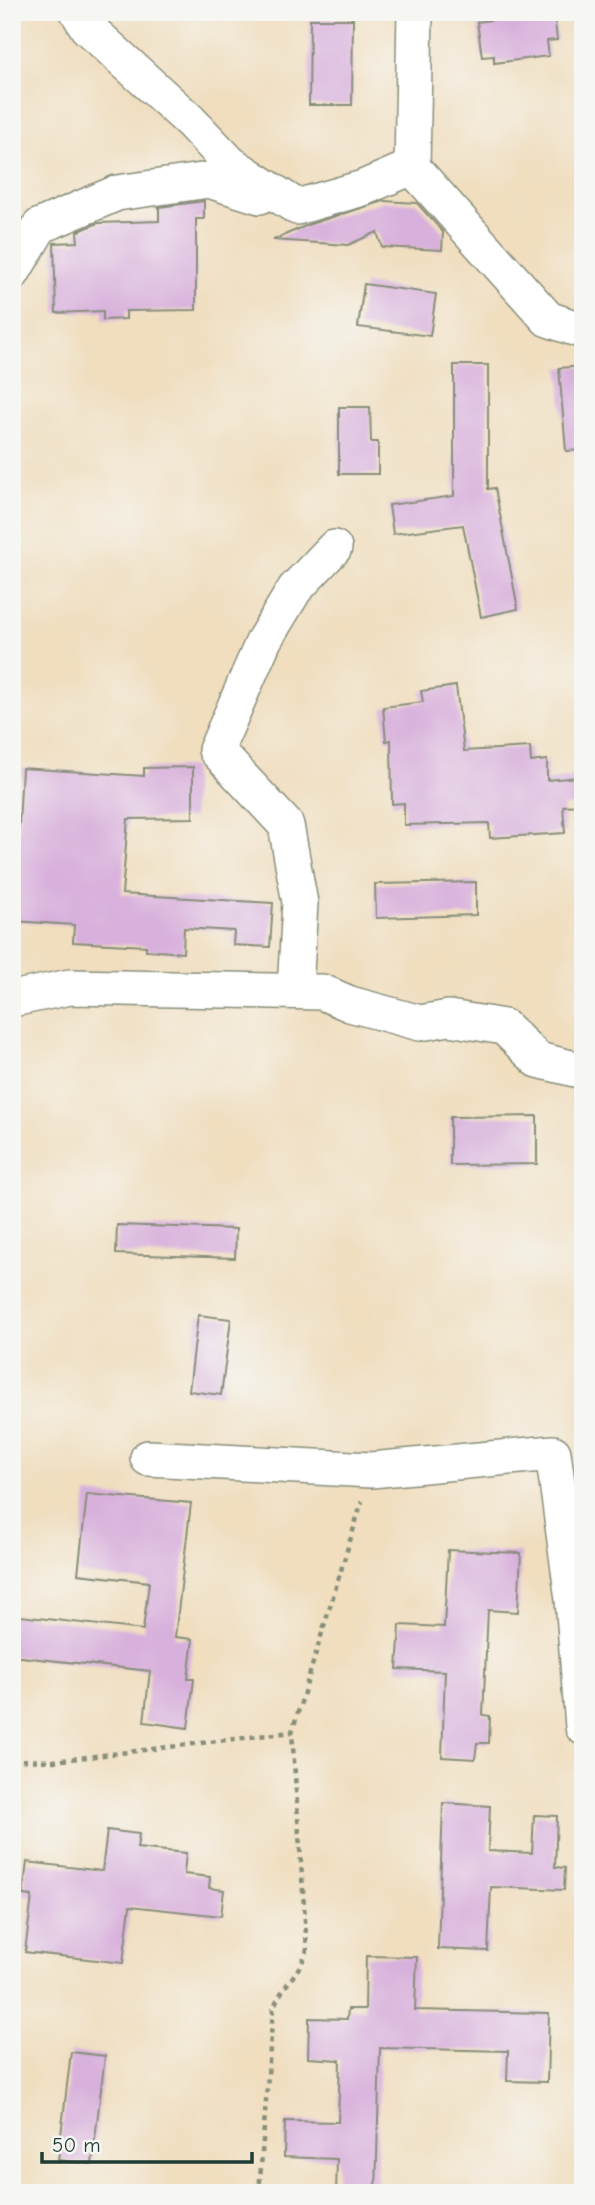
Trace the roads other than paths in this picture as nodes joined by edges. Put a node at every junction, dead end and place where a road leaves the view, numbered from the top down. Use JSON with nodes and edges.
{"nodes":[{"id":1,"x":78,"y":12,"type":"edge"},
{"id":2,"x":415,"y":12,"type":"edge"},
{"id":3,"x":412,"y":167,"type":"junction"},
{"id":4,"x":297,"y":207,"type":"junction"},
{"id":5,"x":12,"y":273,"type":"edge"},
{"id":6,"x":583,"y":331,"type":"edge"},
{"id":7,"x":334,"y":548,"type":"dead end"},
{"id":8,"x":295,"y":990,"type":"junction"},
{"id":9,"x":12,"y":999,"type":"edge"},
{"id":10,"x":583,"y":1071,"type":"edge"},
{"id":11,"x":148,"y":1458,"type":"dead end"},
{"id":12,"x":583,"y":1727,"type":"edge"}],
"edges":[{"from":1,"to":4,"type":"street"},
{"from":2,"to":3,"type":"street"},
{"from":3,"to":4,"type":"street"},
{"from":3,"to":6,"type":"street"},
{"from":4,"to":5,"type":"street"},
{"from":7,"to":8,"type":"street"},
{"from":8,"to":9,"type":"street"},
{"from":8,"to":10,"type":"street"},
{"from":11,"to":12,"type":"street"}]}
